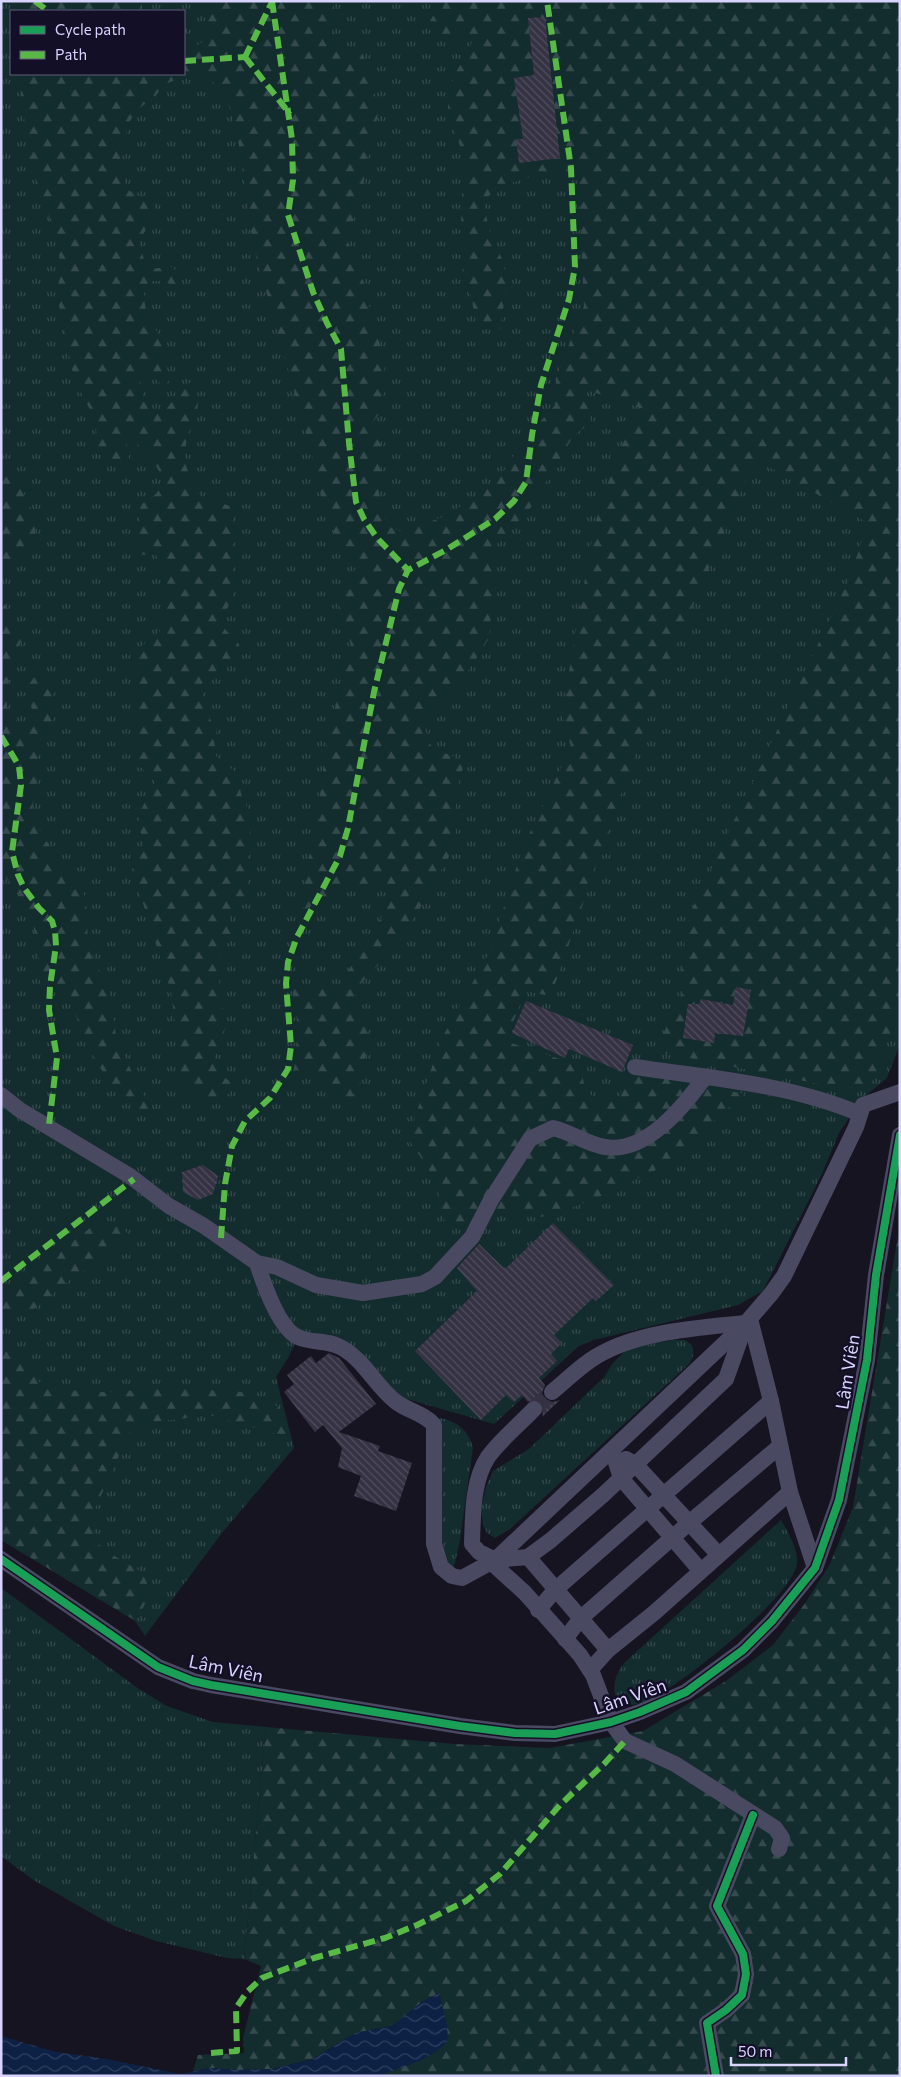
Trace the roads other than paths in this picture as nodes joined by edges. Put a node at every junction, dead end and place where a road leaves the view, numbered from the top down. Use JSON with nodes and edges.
{"nodes":[{"id":1,"x":635,"y":1067,"type":"dead end"},
{"id":2,"x":705,"y":1077,"type":"junction"},
{"id":3,"x":900,"y":1092,"type":"edge"},
{"id":4,"x":1,"y":1095,"type":"edge"},
{"id":5,"x":20,"y":1110,"type":"junction"},
{"id":6,"x":1,"y":1111,"type":"edge"},
{"id":7,"x":860,"y":1114,"type":"junction"},
{"id":8,"x":900,"y":1135,"type":"edge"},
{"id":9,"x":257,"y":1263,"type":"junction"},
{"id":10,"x":748,"y":1321,"type":"junction"},
{"id":11,"x":552,"y":1392,"type":"tunnel mouth"},
{"id":12,"x":771,"y":1401,"type":"junction"},
{"id":13,"x":534,"y":1409,"type":"tunnel mouth"},
{"id":14,"x":780,"y":1446,"type":"junction"},
{"id":15,"x":612,"y":1450,"type":"junction"},
{"id":16,"x":635,"y":1464,"type":"junction"},
{"id":17,"x":621,"y":1478,"type":"junction"},
{"id":18,"x":790,"y":1492,"type":"junction"},
{"id":19,"x":663,"y":1494,"type":"junction"},
{"id":20,"x":646,"y":1508,"type":"junction"},
{"id":21,"x":689,"y":1522,"type":"junction"},
{"id":22,"x":672,"y":1538,"type":"junction"},
{"id":23,"x":718,"y":1554,"type":"junction"},
{"id":24,"x":528,"y":1557,"type":"junction"},
{"id":25,"x":1,"y":1559,"type":"edge"},
{"id":26,"x":493,"y":1561,"type":"junction"},
{"id":27,"x":815,"y":1568,"type":"junction"},
{"id":28,"x":700,"y":1570,"type":"junction"},
{"id":29,"x":556,"y":1589,"type":"junction"},
{"id":30,"x":538,"y":1610,"type":"junction"},
{"id":31,"x":581,"y":1618,"type":"junction"},
{"id":32,"x":565,"y":1638,"type":"junction"},
{"id":33,"x":608,"y":1650,"type":"junction"},
{"id":34,"x":590,"y":1670,"type":"junction"},
{"id":35,"x":611,"y":1722,"type":"junction"},
{"id":36,"x":752,"y":1815,"type":"junction"},
{"id":37,"x":779,"y":1849,"type":"dead end"},
{"id":38,"x":716,"y":2076,"type":"edge"}],
"edges":[{"from":1,"to":2,"type":"street"},
{"from":2,"to":7,"type":"street"},
{"from":2,"to":9,"type":"street"},
{"from":3,"to":7,"type":"street"},
{"from":4,"to":5,"type":"street"},
{"from":5,"to":6,"type":"street"},
{"from":5,"to":9,"type":"street"},
{"from":7,"to":10,"type":"street"},
{"from":8,"to":27,"type":"street","name":"Lâm Viên"},
{"from":9,"to":26,"type":"street"},
{"from":10,"to":11,"type":"street"},
{"from":10,"to":12,"type":"street"},
{"from":10,"to":15,"type":"street"},
{"from":10,"to":16,"type":"street"},
{"from":12,"to":14,"type":"street"},
{"from":12,"to":19,"type":"street"},
{"from":13,"to":26,"type":"street"},
{"from":14,"to":18,"type":"street"},
{"from":14,"to":21,"type":"street"},
{"from":15,"to":16,"type":"street"},
{"from":15,"to":17,"type":"street"},
{"from":15,"to":26,"type":"street"},
{"from":16,"to":17,"type":"street"},
{"from":16,"to":19,"type":"street"},
{"from":17,"to":20,"type":"street"},
{"from":17,"to":24,"type":"street"},
{"from":18,"to":23,"type":"street"},
{"from":18,"to":27,"type":"street"},
{"from":19,"to":20,"type":"street"},
{"from":19,"to":21,"type":"street"},
{"from":20,"to":22,"type":"street"},
{"from":20,"to":29,"type":"street"},
{"from":21,"to":22,"type":"street"},
{"from":21,"to":23,"type":"street"},
{"from":22,"to":28,"type":"street"},
{"from":22,"to":31,"type":"street"},
{"from":23,"to":28,"type":"street"},
{"from":24,"to":26,"type":"street"},
{"from":24,"to":29,"type":"street"},
{"from":25,"to":35,"type":"street","name":"Lâm Viên"},
{"from":26,"to":30,"type":"street"},
{"from":27,"to":35,"type":"street","name":"Lâm Viên"},
{"from":28,"to":33,"type":"street"},
{"from":29,"to":30,"type":"street"},
{"from":29,"to":31,"type":"street"},
{"from":30,"to":32,"type":"street"},
{"from":31,"to":32,"type":"street"},
{"from":31,"to":33,"type":"street"},
{"from":32,"to":34,"type":"street"},
{"from":33,"to":34,"type":"street"},
{"from":34,"to":35,"type":"street"},
{"from":35,"to":36,"type":"street"},
{"from":36,"to":37,"type":"street"},
{"from":36,"to":38,"type":"street"}]}
